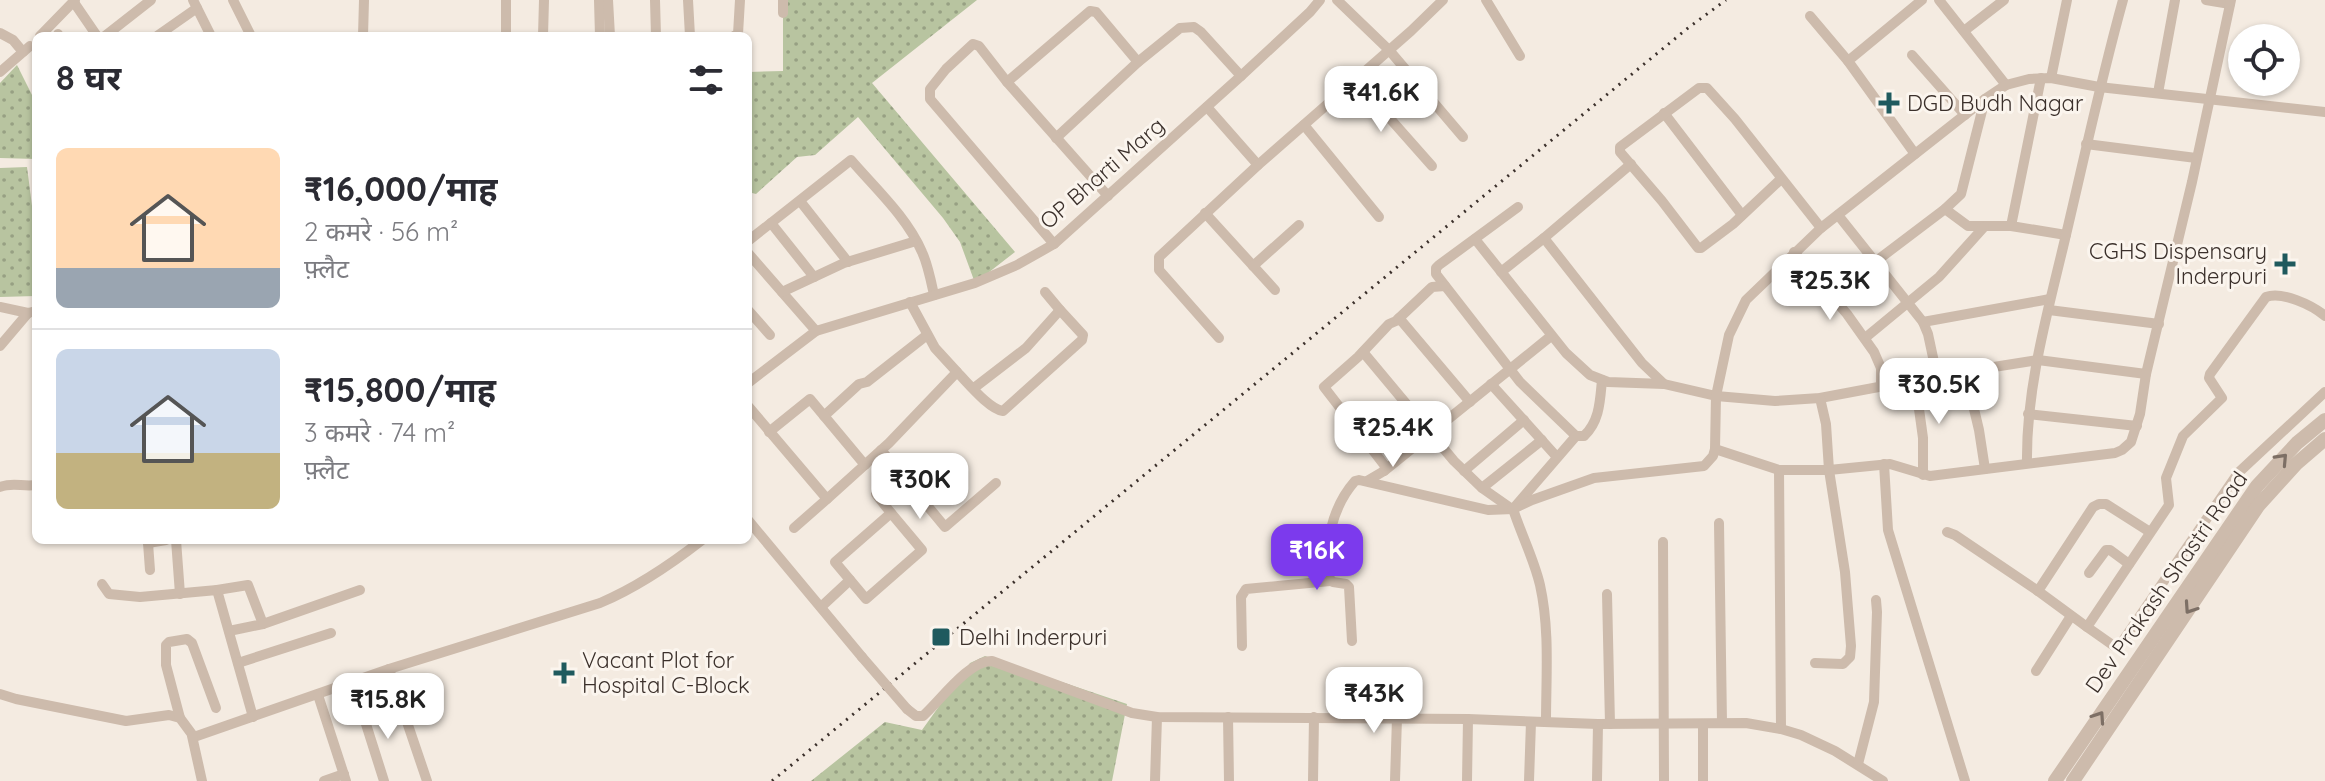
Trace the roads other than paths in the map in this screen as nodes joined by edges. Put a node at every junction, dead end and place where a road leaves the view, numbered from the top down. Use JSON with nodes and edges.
{"nodes":[{"id":1,"x":151,"y":0,"type":"edge"},
{"id":2,"x":233,"y":0,"type":"edge"},
{"id":3,"x":364,"y":0,"type":"edge"},
{"id":4,"x":506,"y":0,"type":"edge"},
{"id":5,"x":544,"y":0,"type":"edge"},
{"id":6,"x":599,"y":0,"type":"edge"},
{"id":7,"x":608,"y":0,"type":"edge"},
{"id":8,"x":655,"y":0,"type":"edge"},
{"id":9,"x":688,"y":0,"type":"edge"},
{"id":10,"x":740,"y":0,"type":"edge"},
{"id":11,"x":783,"y":0,"type":"edge"},
{"id":12,"x":1320,"y":0,"type":"edge"},
{"id":13,"x":1337,"y":0,"type":"edge"},
{"id":14,"x":1443,"y":0,"type":"edge"},
{"id":15,"x":1486,"y":0,"type":"edge"},
{"id":16,"x":1922,"y":0,"type":"edge"},
{"id":17,"x":1939,"y":0,"type":"edge"},
{"id":18,"x":2004,"y":0,"type":"edge"},
{"id":19,"x":2067,"y":0,"type":"edge"},
{"id":20,"x":2123,"y":0,"type":"edge"},
{"id":21,"x":2175,"y":0,"type":"edge"},
{"id":22,"x":2206,"y":0,"type":"edge"},
{"id":23,"x":74,"y":1,"type":"edge"},
{"id":24,"x":2231,"y":2,"type":"edge"},
{"id":25,"x":195,"y":4,"type":"edge"},
{"id":26,"x":783,"y":13,"type":"dead end"},
{"id":27,"x":1810,"y":16,"type":"dead end"},
{"id":28,"x":1964,"y":31,"type":"junction"},
{"id":29,"x":43,"y":32,"type":"edge"},
{"id":30,"x":94,"y":32,"type":"edge"},
{"id":31,"x":110,"y":32,"type":"edge"},
{"id":32,"x":170,"y":32,"type":"edge"},
{"id":33,"x":209,"y":32,"type":"edge"},
{"id":34,"x":249,"y":32,"type":"edge"},
{"id":35,"x":363,"y":32,"type":"edge"},
{"id":36,"x":506,"y":32,"type":"edge"},
{"id":37,"x":543,"y":32,"type":"edge"},
{"id":38,"x":600,"y":32,"type":"edge"},
{"id":39,"x":610,"y":32,"type":"edge"},
{"id":40,"x":656,"y":32,"type":"edge"},
{"id":41,"x":690,"y":32,"type":"edge"},
{"id":42,"x":738,"y":32,"type":"edge"},
{"id":43,"x":0,"y":33,"type":"edge"},
{"id":44,"x":32,"y":43,"type":"edge"},
{"id":45,"x":1389,"y":50,"type":"junction"},
{"id":46,"x":1912,"y":55,"type":"dead end"},
{"id":47,"x":1520,"y":56,"type":"dead end"},
{"id":48,"x":1848,"y":61,"type":"junction"},
{"id":49,"x":1138,"y":62,"type":"junction"},
{"id":50,"x":0,"y":72,"type":"edge"},
{"id":51,"x":1241,"y":76,"type":"junction"},
{"id":52,"x":2046,"y":78,"type":"junction"},
{"id":53,"x":1355,"y":79,"type":"junction"},
{"id":54,"x":1007,"y":82,"type":"junction"},
{"id":55,"x":2006,"y":85,"type":"junction"},
{"id":56,"x":2099,"y":87,"type":"junction"},
{"id":57,"x":2158,"y":93,"type":"junction"},
{"id":58,"x":2210,"y":98,"type":"junction"},
{"id":59,"x":1985,"y":99,"type":"junction"},
{"id":60,"x":1207,"y":107,"type":"junction"},
{"id":61,"x":2325,"y":112,"type":"edge"},
{"id":62,"x":1664,"y":113,"type":"junction"},
{"id":63,"x":1965,"y":115,"type":"junction"},
{"id":64,"x":1304,"y":125,"type":"junction"},
{"id":65,"x":1463,"y":137,"type":"dead end"},
{"id":66,"x":1056,"y":138,"type":"junction"},
{"id":67,"x":2086,"y":144,"type":"junction"},
{"id":68,"x":1915,"y":154,"type":"junction"},
{"id":69,"x":2196,"y":158,"type":"junction"},
{"id":70,"x":1631,"y":164,"type":"junction"},
{"id":71,"x":1258,"y":165,"type":"junction"},
{"id":72,"x":1432,"y":166,"type":"dead end"},
{"id":73,"x":1781,"y":179,"type":"junction"},
{"id":74,"x":1108,"y":196,"type":"junction"},
{"id":75,"x":800,"y":201,"type":"junction"},
{"id":76,"x":1518,"y":207,"type":"dead end"},
{"id":77,"x":1945,"y":209,"type":"junction"},
{"id":78,"x":1205,"y":213,"type":"junction"},
{"id":79,"x":1742,"y":215,"type":"junction"},
{"id":80,"x":1838,"y":215,"type":"junction"},
{"id":81,"x":1379,"y":217,"type":"dead end"},
{"id":82,"x":771,"y":223,"type":"junction"},
{"id":83,"x":1299,"y":225,"type":"dead end"},
{"id":84,"x":2011,"y":226,"type":"junction"},
{"id":85,"x":1984,"y":227,"type":"junction"},
{"id":86,"x":1821,"y":228,"type":"junction"},
{"id":87,"x":2066,"y":235,"type":"junction"},
{"id":88,"x":752,"y":238,"type":"edge"},
{"id":89,"x":1544,"y":238,"type":"junction"},
{"id":90,"x":1475,"y":239,"type":"junction"},
{"id":91,"x":916,"y":241,"type":"junction"},
{"id":92,"x":1054,"y":244,"type":"junction"},
{"id":93,"x":1794,"y":252,"type":"junction"},
{"id":94,"x":752,"y":258,"type":"edge"},
{"id":95,"x":848,"y":262,"type":"junction"},
{"id":96,"x":1875,"y":262,"type":"junction"},
{"id":97,"x":1253,"y":266,"type":"junction"},
{"id":98,"x":1501,"y":272,"type":"junction"},
{"id":99,"x":814,"y":277,"type":"junction"},
{"id":100,"x":1445,"y":286,"type":"junction"},
{"id":101,"x":1275,"y":290,"type":"dead end"},
{"id":102,"x":782,"y":292,"type":"junction"},
{"id":103,"x":1045,"y":292,"type":"dead end"},
{"id":104,"x":934,"y":295,"type":"junction"},
{"id":105,"x":910,"y":302,"type":"junction"},
{"id":106,"x":1908,"y":303,"type":"junction"},
{"id":107,"x":2050,"y":305,"type":"junction"},
{"id":108,"x":0,"y":307,"type":"edge"},
{"id":109,"x":1060,"y":310,"type":"junction"},
{"id":110,"x":2323,"y":311,"type":"edge"},
{"id":111,"x":32,"y":312,"type":"edge"},
{"id":112,"x":752,"y":317,"type":"edge"},
{"id":113,"x":1399,"y":318,"type":"junction"},
{"id":114,"x":1923,"y":322,"type":"junction"},
{"id":115,"x":2159,"y":324,"type":"junction"},
{"id":116,"x":816,"y":331,"type":"junction"},
{"id":117,"x":770,"y":335,"type":"dead end"},
{"id":118,"x":927,"y":335,"type":"junction"},
{"id":119,"x":1551,"y":336,"type":"junction"},
{"id":120,"x":1219,"y":338,"type":"dead end"},
{"id":121,"x":1865,"y":338,"type":"junction"},
{"id":122,"x":0,"y":346,"type":"edge"},
{"id":123,"x":1363,"y":352,"type":"junction"},
{"id":124,"x":2038,"y":360,"type":"junction"},
{"id":125,"x":1509,"y":369,"type":"junction"},
{"id":126,"x":1965,"y":371,"type":"junction"},
{"id":127,"x":957,"y":372,"type":"junction"},
{"id":128,"x":2146,"y":374,"type":"junction"},
{"id":129,"x":1937,"y":376,"type":"junction"},
{"id":130,"x":752,"y":380,"type":"edge"},
{"id":131,"x":1602,"y":380,"type":"junction"},
{"id":132,"x":1915,"y":380,"type":"junction"},
{"id":133,"x":1491,"y":384,"type":"junction"},
{"id":134,"x":1664,"y":384,"type":"junction"},
{"id":135,"x":1881,"y":387,"type":"junction"},
{"id":136,"x":974,"y":388,"type":"junction"},
{"id":137,"x":2325,"y":392,"type":"edge"},
{"id":138,"x":1716,"y":396,"type":"junction"},
{"id":139,"x":1820,"y":398,"type":"junction"},
{"id":140,"x":1470,"y":402,"type":"junction"},
{"id":141,"x":752,"y":411,"type":"edge"},
{"id":142,"x":2028,"y":414,"type":"junction"},
{"id":143,"x":824,"y":416,"type":"junction"},
{"id":144,"x":1524,"y":420,"type":"junction"},
{"id":145,"x":2325,"y":420,"type":"edge"},
{"id":146,"x":2137,"y":426,"type":"junction"},
{"id":147,"x":769,"y":432,"type":"junction"},
{"id":148,"x":1431,"y":435,"type":"junction"},
{"id":149,"x":1576,"y":436,"type":"junction"},
{"id":150,"x":2325,"y":439,"type":"edge"},
{"id":151,"x":1542,"y":440,"type":"junction"},
{"id":152,"x":1715,"y":449,"type":"junction"},
{"id":153,"x":881,"y":450,"type":"junction"},
{"id":154,"x":1556,"y":456,"type":"junction"},
{"id":155,"x":2027,"y":462,"type":"junction"},
{"id":156,"x":1884,"y":464,"type":"junction"},
{"id":157,"x":865,"y":465,"type":"junction"},
{"id":158,"x":1985,"y":469,"type":"junction"},
{"id":159,"x":1779,"y":470,"type":"junction"},
{"id":160,"x":1829,"y":470,"type":"junction"},
{"id":161,"x":1384,"y":471,"type":"junction"},
{"id":162,"x":1464,"y":471,"type":"junction"},
{"id":163,"x":901,"y":474,"type":"junction"},
{"id":164,"x":1923,"y":475,"type":"junction"},
{"id":165,"x":1367,"y":481,"type":"junction"},
{"id":166,"x":996,"y":483,"type":"dead end"},
{"id":167,"x":32,"y":486,"type":"edge"},
{"id":168,"x":0,"y":487,"type":"edge"},
{"id":169,"x":1482,"y":488,"type":"junction"},
{"id":170,"x":827,"y":499,"type":"junction"},
{"id":171,"x":1513,"y":509,"type":"junction"},
{"id":172,"x":891,"y":513,"type":"junction"},
{"id":173,"x":1719,"y":523,"type":"dead end"},
{"id":174,"x":752,"y":525,"type":"edge"},
{"id":175,"x":794,"y":528,"type":"dead end"},
{"id":176,"x":1947,"y":532,"type":"dead end"},
{"id":177,"x":2150,"y":532,"type":"junction"},
{"id":178,"x":1663,"y":542,"type":"dead end"},
{"id":179,"x":148,"y":544,"type":"edge"},
{"id":180,"x":176,"y":544,"type":"edge"},
{"id":181,"x":697,"y":544,"type":"edge"},
{"id":182,"x":2129,"y":564,"type":"junction"},
{"id":183,"x":150,"y":570,"type":"dead end"},
{"id":184,"x":2089,"y":573,"type":"dead end"},
{"id":185,"x":850,"y":580,"type":"junction"},
{"id":186,"x":1330,"y":581,"type":"junction"},
{"id":187,"x":102,"y":584,"type":"dead end"},
{"id":188,"x":217,"y":590,"type":"junction"},
{"id":189,"x":360,"y":590,"type":"dead end"},
{"id":190,"x":2038,"y":591,"type":"junction"},
{"id":191,"x":180,"y":594,"type":"junction"},
{"id":192,"x":1607,"y":594,"type":"dead end"},
{"id":193,"x":1876,"y":600,"type":"dead end"},
{"id":194,"x":821,"y":607,"type":"junction"},
{"id":195,"x":2071,"y":616,"type":"junction"},
{"id":196,"x":263,"y":624,"type":"junction"},
{"id":197,"x":2087,"y":627,"type":"junction"},
{"id":198,"x":229,"y":631,"type":"junction"},
{"id":199,"x":331,"y":633,"type":"dead end"},
{"id":200,"x":1352,"y":641,"type":"dead end"},
{"id":201,"x":1242,"y":646,"type":"dead end"},
{"id":202,"x":238,"y":663,"type":"junction"},
{"id":203,"x":1815,"y":663,"type":"dead end"},
{"id":204,"x":389,"y":669,"type":"junction"},
{"id":205,"x":2036,"y":671,"type":"dead end"},
{"id":206,"x":0,"y":694,"type":"edge"},
{"id":207,"x":318,"y":695,"type":"junction"},
{"id":208,"x":403,"y":707,"type":"junction"},
{"id":209,"x":216,"y":708,"type":"dead end"},
{"id":210,"x":253,"y":717,"type":"junction"},
{"id":211,"x":1157,"y":717,"type":"junction"},
{"id":212,"x":1228,"y":717,"type":"junction"},
{"id":213,"x":1314,"y":717,"type":"junction"},
{"id":214,"x":180,"y":718,"type":"junction"},
{"id":215,"x":1397,"y":718,"type":"junction"},
{"id":216,"x":1468,"y":719,"type":"junction"},
{"id":217,"x":1531,"y":722,"type":"junction"},
{"id":218,"x":1546,"y":722,"type":"junction"},
{"id":219,"x":1664,"y":723,"type":"junction"},
{"id":220,"x":1722,"y":723,"type":"junction"},
{"id":221,"x":1598,"y":724,"type":"junction"},
{"id":222,"x":1610,"y":724,"type":"junction"},
{"id":223,"x":1703,"y":724,"type":"junction"},
{"id":224,"x":1781,"y":729,"type":"junction"},
{"id":225,"x":192,"y":736,"type":"junction"},
{"id":226,"x":1858,"y":764,"type":"junction"},
{"id":227,"x":345,"y":778,"type":"edge"},
{"id":228,"x":202,"y":781,"type":"edge"},
{"id":229,"x":324,"y":781,"type":"edge"},
{"id":230,"x":384,"y":781,"type":"edge"},
{"id":231,"x":427,"y":781,"type":"edge"},
{"id":232,"x":1155,"y":781,"type":"edge"},
{"id":233,"x":1229,"y":781,"type":"edge"},
{"id":234,"x":1313,"y":781,"type":"edge"},
{"id":235,"x":1395,"y":781,"type":"edge"},
{"id":236,"x":1467,"y":781,"type":"edge"},
{"id":237,"x":1529,"y":781,"type":"edge"},
{"id":238,"x":1597,"y":781,"type":"edge"},
{"id":239,"x":1664,"y":781,"type":"edge"},
{"id":240,"x":1703,"y":781,"type":"edge"},
{"id":241,"x":1883,"y":781,"type":"edge"},
{"id":242,"x":1965,"y":781,"type":"edge"},
{"id":243,"x":2055,"y":781,"type":"edge"},
{"id":244,"x":2073,"y":781,"type":"edge"}],
"edges":[{"from":1,"to":31,"type":"street"},
{"from":2,"to":34,"type":"street"},
{"from":3,"to":35,"type":"street"},
{"from":4,"to":36,"type":"street"},
{"from":5,"to":37,"type":"street"},
{"from":6,"to":38,"type":"street"},
{"from":7,"to":39,"type":"street"},
{"from":8,"to":40,"type":"street"},
{"from":9,"to":41,"type":"street"},
{"from":10,"to":42,"type":"street"},
{"from":11,"to":26,"type":"street"},
{"from":12,"to":51,"type":"street","name":"OP Bharti Marg"},
{"from":13,"to":45,"type":"street"},
{"from":14,"to":45,"type":"street"},
{"from":15,"to":47,"type":"street"},
{"from":16,"to":48,"type":"street"},
{"from":17,"to":28,"type":"street"},
{"from":18,"to":28,"type":"street"},
{"from":19,"to":52,"type":"street"},
{"from":20,"to":56,"type":"street"},
{"from":21,"to":57,"type":"street"},
{"from":22,"to":24,"type":"street"},
{"from":23,"to":29,"type":"street"},
{"from":23,"to":30,"type":"street"},
{"from":24,"to":58,"type":"street"},
{"from":25,"to":32,"type":"street"},
{"from":25,"to":33,"type":"street"},
{"from":27,"to":48,"type":"street"},
{"from":28,"to":55,"type":"street"},
{"from":43,"to":44,"type":"street"},
{"from":44,"to":50,"type":"street"},
{"from":45,"to":53,"type":"street"},
{"from":45,"to":65,"type":"street"},
{"from":46,"to":63,"type":"street"},
{"from":48,"to":68,"type":"street"},
{"from":49,"to":51,"type":"street"},
{"from":49,"to":54,"type":"street"},
{"from":49,"to":66,"type":"street"},
{"from":51,"to":60,"type":"street","name":"OP Bharti Marg"},
{"from":52,"to":55,"type":"street"},
{"from":52,"to":56,"type":"street"},
{"from":52,"to":84,"type":"street"},
{"from":53,"to":64,"type":"street"},
{"from":53,"to":72,"type":"street"},
{"from":54,"to":66,"type":"street"},
{"from":54,"to":92,"type":"street"},
{"from":55,"to":59,"type":"street"},
{"from":56,"to":57,"type":"street"},
{"from":56,"to":67,"type":"street"},
{"from":57,"to":58,"type":"street"},
{"from":58,"to":61,"type":"street"},
{"from":58,"to":69,"type":"street"},
{"from":59,"to":63,"type":"street"},
{"from":59,"to":77,"type":"street"},
{"from":60,"to":71,"type":"street"},
{"from":60,"to":74,"type":"street","name":"OP Bharti Marg"},
{"from":62,"to":70,"type":"street"},
{"from":62,"to":73,"type":"street"},
{"from":62,"to":79,"type":"street"},
{"from":63,"to":68,"type":"street"},
{"from":64,"to":71,"type":"street"},
{"from":64,"to":81,"type":"street"},
{"from":66,"to":74,"type":"street"},
{"from":67,"to":69,"type":"street"},
{"from":67,"to":87,"type":"street"},
{"from":68,"to":80,"type":"street"},
{"from":69,"to":115,"type":"street"},
{"from":70,"to":79,"type":"street"},
{"from":70,"to":89,"type":"street"},
{"from":71,"to":78,"type":"street"},
{"from":73,"to":79,"type":"street"},
{"from":73,"to":86,"type":"street"},
{"from":74,"to":92,"type":"street","name":"OP Bharti Marg"},
{"from":75,"to":82,"type":"street"},
{"from":75,"to":91,"type":"street"},
{"from":75,"to":95,"type":"street"},
{"from":76,"to":90,"type":"street"},
{"from":77,"to":85,"type":"street"},
{"from":77,"to":96,"type":"street"},
{"from":78,"to":97,"type":"street"},
{"from":78,"to":120,"type":"street"},
{"from":80,"to":86,"type":"street"},
{"from":80,"to":96,"type":"street"},
{"from":82,"to":88,"type":"street"},
{"from":82,"to":99,"type":"street"},
{"from":83,"to":97,"type":"street"},
{"from":84,"to":85,"type":"street"},
{"from":84,"to":87,"type":"street"},
{"from":85,"to":106,"type":"street"},
{"from":86,"to":93,"type":"street"},
{"from":87,"to":107,"type":"street"},
{"from":89,"to":98,"type":"street"},
{"from":89,"to":134,"type":"street"},
{"from":90,"to":98,"type":"street"},
{"from":90,"to":100,"type":"street"},
{"from":91,"to":95,"type":"street"},
{"from":91,"to":104,"type":"street"},
{"from":92,"to":104,"type":"street","name":"OP Bharti Marg"},
{"from":93,"to":121,"type":"street"},
{"from":93,"to":138,"type":"street"},
{"from":94,"to":102,"type":"street"},
{"from":95,"to":99,"type":"street"},
{"from":96,"to":106,"type":"street"},
{"from":97,"to":101,"type":"street"},
{"from":98,"to":119,"type":"street"},
{"from":99,"to":102,"type":"street"},
{"from":100,"to":113,"type":"street"},
{"from":100,"to":125,"type":"street"},
{"from":102,"to":116,"type":"street"},
{"from":103,"to":109,"type":"street"},
{"from":104,"to":105,"type":"street","name":"OP Bharti Marg"},
{"from":105,"to":116,"type":"street","name":"OP Bharti Marg"},
{"from":105,"to":118,"type":"street"},
{"from":106,"to":114,"type":"street"},
{"from":106,"to":121,"type":"street"},
{"from":107,"to":114,"type":"street"},
{"from":107,"to":115,"type":"street"},
{"from":107,"to":124,"type":"street"},
{"from":108,"to":111,"type":"street"},
{"from":109,"to":136,"type":"street"},
{"from":109,"to":136,"type":"street"},
{"from":110,"to":177,"type":"street"},
{"from":111,"to":122,"type":"street"},
{"from":112,"to":117,"type":"street"},
{"from":113,"to":123,"type":"street"},
{"from":113,"to":140,"type":"street"},
{"from":114,"to":129,"type":"street"},
{"from":115,"to":128,"type":"street"},
{"from":116,"to":130,"type":"street","name":"OP Bharti Marg"},
{"from":118,"to":127,"type":"street"},
{"from":118,"to":143,"type":"street"},
{"from":119,"to":125,"type":"street"},
{"from":119,"to":131,"type":"street"},
{"from":121,"to":135,"type":"street"},
{"from":123,"to":148,"type":"street"},
{"from":123,"to":161,"type":"street"},
{"from":124,"to":126,"type":"street"},
{"from":124,"to":128,"type":"street"},
{"from":124,"to":142,"type":"street"},
{"from":125,"to":133,"type":"street"},
{"from":125,"to":149,"type":"street"},
{"from":126,"to":129,"type":"street"},
{"from":126,"to":158,"type":"street"},
{"from":127,"to":136,"type":"street"},
{"from":127,"to":153,"type":"street"},
{"from":128,"to":146,"type":"street"},
{"from":129,"to":132,"type":"street"},
{"from":131,"to":134,"type":"street"},
{"from":131,"to":149,"type":"street"},
{"from":132,"to":135,"type":"street"},
{"from":132,"to":164,"type":"street"},
{"from":133,"to":140,"type":"street"},
{"from":133,"to":144,"type":"street"},
{"from":134,"to":138,"type":"street"},
{"from":135,"to":139,"type":"street"},
{"from":137,"to":197,"type":"street"},
{"from":138,"to":139,"type":"street"},
{"from":138,"to":152,"type":"street"},
{"from":139,"to":160,"type":"street"},
{"from":140,"to":148,"type":"street"},
{"from":141,"to":147,"type":"street"},
{"from":142,"to":146,"type":"street"},
{"from":142,"to":155,"type":"street"},
{"from":143,"to":147,"type":"street"},
{"from":143,"to":157,"type":"street"},
{"from":144,"to":151,"type":"street"},
{"from":144,"to":162,"type":"street"},
{"from":243,"to":145,"type":"street","name":"Dev Prakash Shastri Road","one_way":true},
{"from":146,"to":155,"type":"street"},
{"from":147,"to":170,"type":"street"},
{"from":148,"to":161,"type":"street"},
{"from":148,"to":162,"type":"street"},
{"from":149,"to":154,"type":"street"},
{"from":150,"to":244,"type":"street","name":"Dev Prakash Shastri Road","one_way":true},
{"from":151,"to":154,"type":"street"},
{"from":151,"to":169,"type":"street"},
{"from":152,"to":159,"type":"street"},
{"from":152,"to":171,"type":"street"},
{"from":153,"to":157,"type":"street"},
{"from":153,"to":163,"type":"street"},
{"from":154,"to":171,"type":"street"},
{"from":155,"to":158,"type":"street"},
{"from":156,"to":160,"type":"street"},
{"from":156,"to":164,"type":"street"},
{"from":156,"to":242,"type":"street"},
{"from":157,"to":170,"type":"street"},
{"from":158,"to":164,"type":"street"},
{"from":159,"to":160,"type":"street"},
{"from":159,"to":224,"type":"street"},
{"from":160,"to":203,"type":"street"},
{"from":161,"to":165,"type":"street"},
{"from":162,"to":169,"type":"street"},
{"from":163,"to":166,"type":"street"},
{"from":163,"to":172,"type":"street"},
{"from":165,"to":171,"type":"street"},
{"from":165,"to":186,"type":"street"},
{"from":167,"to":168,"type":"street"},
{"from":169,"to":171,"type":"street"},
{"from":170,"to":175,"type":"street"},
{"from":171,"to":218,"type":"street"},
{"from":172,"to":185,"type":"street"},
{"from":172,"to":185,"type":"street"},
{"from":173,"to":220,"type":"street"},
{"from":174,"to":194,"type":"street"},
{"from":176,"to":190,"type":"street"},
{"from":177,"to":182,"type":"street"},
{"from":177,"to":190,"type":"street"},
{"from":178,"to":219,"type":"street"},
{"from":179,"to":183,"type":"street"},
{"from":180,"to":191,"type":"street"},
{"from":181,"to":204,"type":"street"},
{"from":182,"to":184,"type":"street"},
{"from":182,"to":197,"type":"street"},
{"from":185,"to":194,"type":"street"},
{"from":186,"to":200,"type":"street"},
{"from":186,"to":201,"type":"street"},
{"from":187,"to":191,"type":"street"},
{"from":188,"to":191,"type":"street"},
{"from":188,"to":196,"type":"street"},
{"from":188,"to":198,"type":"street"},
{"from":189,"to":196,"type":"street"},
{"from":190,"to":195,"type":"street"},
{"from":192,"to":222,"type":"street"},
{"from":193,"to":226,"type":"street"},
{"from":194,"to":211,"type":"street","bridge":true},
{"from":195,"to":197,"type":"street"},
{"from":195,"to":205,"type":"street"},
{"from":196,"to":198,"type":"street"},
{"from":198,"to":202,"type":"street"},
{"from":199,"to":202,"type":"street"},
{"from":202,"to":210,"type":"street"},
{"from":204,"to":207,"type":"street"},
{"from":204,"to":208,"type":"street"},
{"from":206,"to":214,"type":"street"},
{"from":207,"to":210,"type":"street"},
{"from":207,"to":227,"type":"street"},
{"from":208,"to":230,"type":"street"},
{"from":208,"to":231,"type":"street"},
{"from":209,"to":214,"type":"street"},
{"from":210,"to":225,"type":"street"},
{"from":211,"to":212,"type":"street"},
{"from":211,"to":232,"type":"street"},
{"from":212,"to":213,"type":"street"},
{"from":212,"to":233,"type":"street"},
{"from":213,"to":215,"type":"street"},
{"from":213,"to":234,"type":"street"},
{"from":214,"to":225,"type":"street"},
{"from":215,"to":216,"type":"street"},
{"from":215,"to":235,"type":"street"},
{"from":216,"to":217,"type":"street"},
{"from":216,"to":236,"type":"street"},
{"from":217,"to":218,"type":"street"},
{"from":217,"to":237,"type":"street"},
{"from":218,"to":221,"type":"street"},
{"from":219,"to":222,"type":"street"},
{"from":219,"to":223,"type":"street"},
{"from":219,"to":239,"type":"street"},
{"from":220,"to":223,"type":"street"},
{"from":220,"to":224,"type":"street"},
{"from":221,"to":222,"type":"street"},
{"from":221,"to":238,"type":"street"},
{"from":223,"to":240,"type":"street"},
{"from":224,"to":226,"type":"street"},
{"from":225,"to":228,"type":"street"},
{"from":226,"to":241,"type":"street"},
{"from":227,"to":229,"type":"street"}]}
